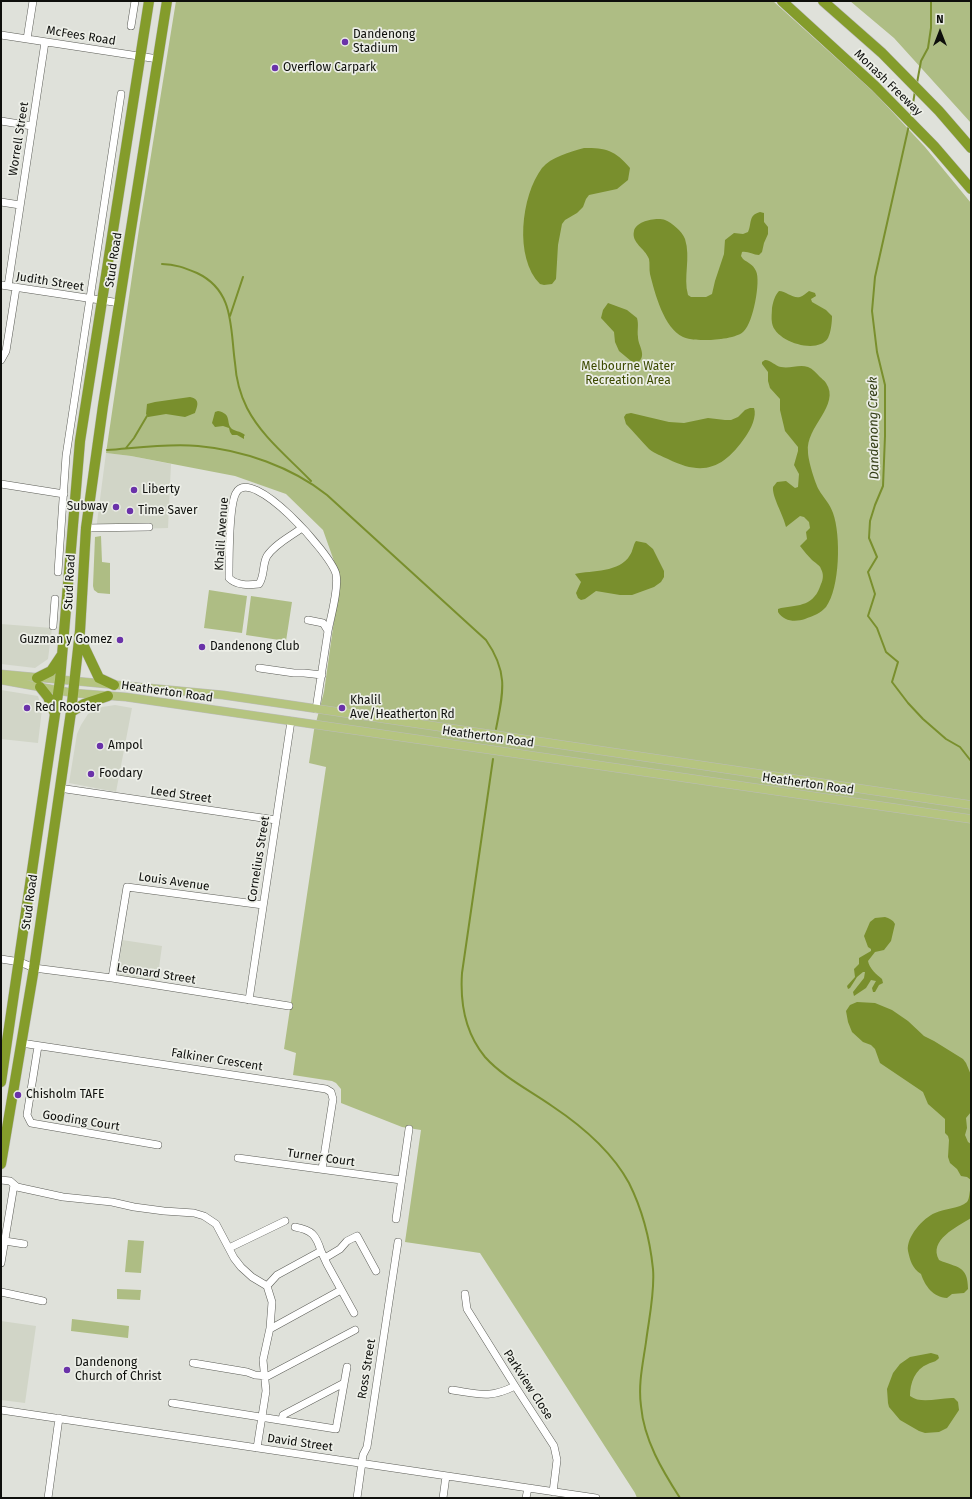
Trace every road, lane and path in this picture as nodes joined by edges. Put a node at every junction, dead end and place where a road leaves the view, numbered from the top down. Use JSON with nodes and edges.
{"nodes":[{"id":1,"x":33,"y":1,"type":"edge"},
{"id":2,"x":135,"y":1,"type":"edge"},
{"id":3,"x":149,"y":1,"type":"edge"},
{"id":4,"x":167,"y":1,"type":"edge"},
{"id":5,"x":782,"y":1,"type":"edge"},
{"id":6,"x":823,"y":1,"type":"edge"},
{"id":7,"x":131,"y":26,"type":"dead end"},
{"id":8,"x":1,"y":35,"type":"edge"},
{"id":9,"x":27,"y":39,"type":"junction"},
{"id":10,"x":45,"y":42,"type":"junction"},
{"id":11,"x":140,"y":56,"type":"junction"},
{"id":12,"x":158,"y":59,"type":"junction"},
{"id":13,"x":121,"y":94,"type":"dead end"},
{"id":14,"x":1,"y":121,"type":"edge"},
{"id":15,"x":32,"y":126,"type":"junction"},
{"id":16,"x":971,"y":148,"type":"edge"},
{"id":17,"x":971,"y":189,"type":"edge"},
{"id":18,"x":1,"y":202,"type":"edge"},
{"id":19,"x":20,"y":205,"type":"junction"},
{"id":20,"x":4,"y":286,"type":"edge"},
{"id":21,"x":16,"y":288,"type":"junction"},
{"id":22,"x":90,"y":299,"type":"junction"},
{"id":23,"x":103,"y":301,"type":"junction"},
{"id":24,"x":120,"y":303,"type":"junction"},
{"id":25,"x":1,"y":360,"type":"edge"},
{"id":26,"x":1,"y":484,"type":"edge"},
{"id":27,"x":64,"y":494,"type":"junction"},
{"id":28,"x":149,"y":527,"type":"dead end"},
{"id":29,"x":86,"y":528,"type":"junction"},
{"id":30,"x":302,"y":528,"type":"junction"},
{"id":31,"x":58,"y":572,"type":"dead end"},
{"id":32,"x":55,"y":599,"type":"dead end"},
{"id":33,"x":54,"y":613,"type":"junction"},
{"id":34,"x":65,"y":613,"type":"junction"},
{"id":35,"x":308,"y":620,"type":"dead end"},
{"id":36,"x":53,"y":626,"type":"dead end"},
{"id":37,"x":328,"y":631,"type":"junction"},
{"id":38,"x":79,"y":636,"type":"junction"},
{"id":39,"x":62,"y":654,"type":"junction"},
{"id":40,"x":259,"y":668,"type":"dead end"},
{"id":41,"x":1,"y":674,"type":"edge"},
{"id":42,"x":322,"y":675,"type":"junction"},
{"id":43,"x":1,"y":680,"type":"edge"},
{"id":44,"x":60,"y":680,"type":"junction"},
{"id":45,"x":38,"y":682,"type":"junction"},
{"id":46,"x":74,"y":682,"type":"junction"},
{"id":47,"x":114,"y":685,"type":"junction"},
{"id":48,"x":59,"y":690,"type":"junction"},
{"id":49,"x":73,"y":693,"type":"junction"},
{"id":50,"x":108,"y":696,"type":"junction"},
{"id":51,"x":293,"y":706,"type":"junction"},
{"id":52,"x":316,"y":709,"type":"junction"},
{"id":53,"x":71,"y":712,"type":"junction"},
{"id":54,"x":55,"y":716,"type":"junction"},
{"id":55,"x":291,"y":721,"type":"junction"},
{"id":56,"x":314,"y":724,"type":"junction"},
{"id":57,"x":59,"y":788,"type":"junction"},
{"id":58,"x":971,"y":805,"type":"edge"},
{"id":59,"x":276,"y":820,"type":"junction"},
{"id":60,"x":971,"y":820,"type":"edge"},
{"id":61,"x":263,"y":906,"type":"junction"},
{"id":62,"x":1,"y":959,"type":"edge"},
{"id":63,"x":20,"y":962,"type":"junction"},
{"id":64,"x":34,"y":968,"type":"junction"},
{"id":65,"x":112,"y":978,"type":"junction"},
{"id":66,"x":249,"y":1000,"type":"junction"},
{"id":67,"x":289,"y":1006,"type":"dead end"},
{"id":68,"x":21,"y":1043,"type":"junction"},
{"id":69,"x":4,"y":1044,"type":"edge"},
{"id":70,"x":38,"y":1046,"type":"junction"},
{"id":71,"x":1,"y":1082,"type":"edge"},
{"id":72,"x":409,"y":1129,"type":"dead end"},
{"id":73,"x":158,"y":1145,"type":"dead end"},
{"id":74,"x":238,"y":1158,"type":"dead end"},
{"id":75,"x":1,"y":1164,"type":"edge"},
{"id":76,"x":322,"y":1169,"type":"junction"},
{"id":77,"x":1,"y":1180,"type":"edge"},
{"id":78,"x":402,"y":1180,"type":"junction"},
{"id":79,"x":14,"y":1185,"type":"junction"},
{"id":80,"x":396,"y":1219,"type":"dead end"},
{"id":81,"x":285,"y":1221,"type":"dead end"},
{"id":82,"x":296,"y":1227,"type":"dead end"},
{"id":83,"x":5,"y":1241,"type":"junction"},
{"id":84,"x":398,"y":1242,"type":"dead end"},
{"id":85,"x":24,"y":1244,"type":"dead end"},
{"id":86,"x":229,"y":1248,"type":"junction"},
{"id":87,"x":321,"y":1251,"type":"junction"},
{"id":88,"x":325,"y":1258,"type":"junction"},
{"id":89,"x":1,"y":1263,"type":"edge"},
{"id":90,"x":376,"y":1271,"type":"dead end"},
{"id":91,"x":267,"y":1286,"type":"junction"},
{"id":92,"x":341,"y":1290,"type":"junction"},
{"id":93,"x":1,"y":1292,"type":"edge"},
{"id":94,"x":465,"y":1294,"type":"dead end"},
{"id":95,"x":43,"y":1301,"type":"dead end"},
{"id":96,"x":354,"y":1313,"type":"dead end"},
{"id":97,"x":270,"y":1329,"type":"junction"},
{"id":98,"x":355,"y":1330,"type":"dead end"},
{"id":99,"x":193,"y":1363,"type":"dead end"},
{"id":100,"x":347,"y":1367,"type":"dead end"},
{"id":101,"x":264,"y":1376,"type":"junction"},
{"id":102,"x":344,"y":1384,"type":"junction"},
{"id":103,"x":515,"y":1386,"type":"junction"},
{"id":104,"x":452,"y":1390,"type":"dead end"},
{"id":105,"x":172,"y":1403,"type":"dead end"},
{"id":106,"x":1,"y":1410,"type":"edge"},
{"id":107,"x":262,"y":1417,"type":"junction"},
{"id":108,"x":59,"y":1418,"type":"junction"},
{"id":109,"x":282,"y":1420,"type":"junction"},
{"id":110,"x":257,"y":1448,"type":"junction"},
{"id":111,"x":362,"y":1463,"type":"junction"},
{"id":112,"x":446,"y":1476,"type":"junction"},
{"id":113,"x":528,"y":1488,"type":"junction"},
{"id":114,"x":553,"y":1492,"type":"junction"},
{"id":115,"x":48,"y":1498,"type":"edge"},
{"id":116,"x":357,"y":1498,"type":"edge"},
{"id":117,"x":443,"y":1498,"type":"edge"},
{"id":118,"x":526,"y":1498,"type":"edge"},
{"id":119,"x":596,"y":1498,"type":"edge"}],
"edges":[{"from":1,"to":9,"type":"street"},
{"from":2,"to":7,"type":"street"},
{"from":3,"to":11,"type":"highway","name":"Stud Road"},
{"from":4,"to":12,"type":"highway","name":"Stud Road"},
{"from":5,"to":17,"type":"highway","name":"Monash Freeway"},
{"from":6,"to":16,"type":"highway","name":"Monash Freeway"},
{"from":8,"to":9,"type":"street","name":"McFees Road"},
{"from":9,"to":10,"type":"street","name":"McFees Road"},
{"from":10,"to":11,"type":"street","name":"McFees Road"},
{"from":10,"to":15,"type":"street","name":"Worrell Street"},
{"from":11,"to":12,"type":"street","name":"McFees Road"},
{"from":11,"to":23,"type":"highway","name":"Stud Road"},
{"from":12,"to":24,"type":"highway","name":"Stud Road"},
{"from":13,"to":22,"type":"street","name":"Stud Road"},
{"from":14,"to":15,"type":"street"},
{"from":15,"to":19,"type":"street","name":"Worrell Street"},
{"from":18,"to":19,"type":"street"},
{"from":19,"to":20,"type":"street","name":"Worrell Street"},
{"from":20,"to":21,"type":"street","name":"Judith Street"},
{"from":21,"to":22,"type":"street","name":"Judith Street"},
{"from":21,"to":25,"type":"street"},
{"from":22,"to":23,"type":"street","name":"Judith Street"},
{"from":22,"to":27,"type":"street","name":"Stud Road"},
{"from":23,"to":24,"type":"street","name":"Judith Street"},
{"from":23,"to":34,"type":"highway","name":"Stud Road"},
{"from":24,"to":29,"type":"highway","name":"Stud Road"},
{"from":26,"to":27,"type":"street"},
{"from":27,"to":31,"type":"street","name":"Stud Road"},
{"from":28,"to":29,"type":"street"},
{"from":29,"to":38,"type":"highway","name":"Stud Road"},
{"from":30,"to":30,"type":"street","name":"Khalil Avenue"},
{"from":30,"to":37,"type":"street","name":"Khalil Avenue"},
{"from":32,"to":33,"type":"street"},
{"from":33,"to":34,"type":"street"},
{"from":33,"to":36,"type":"street"},
{"from":34,"to":39,"type":"highway","name":"Stud Road"},
{"from":35,"to":37,"type":"street"},
{"from":37,"to":42,"type":"street","name":"Khalil Avenue"},
{"from":38,"to":46,"type":"highway","name":"Stud Road"},
{"from":38,"to":47,"type":"highway"},
{"from":39,"to":44,"type":"highway","name":"Stud Road"},
{"from":39,"to":45,"type":"highway"},
{"from":40,"to":42,"type":"street"},
{"from":41,"to":45,"type":"main road","name":"Heatherton Road"},
{"from":42,"to":52,"type":"street","name":"Khalil Avenue"},
{"from":43,"to":45,"type":"main road","name":"Heatherton Road"},
{"from":44,"to":45,"type":"main road","name":"Heatherton Road"},
{"from":44,"to":46,"type":"main road","name":"Heatherton Road"},
{"from":44,"to":48,"type":"highway","name":"Stud Road"},
{"from":45,"to":48,"type":"main road","name":"Heatherton Road"},
{"from":45,"to":54,"type":"highway"},
{"from":46,"to":47,"type":"main road","name":"Heatherton Road"},
{"from":46,"to":49,"type":"highway","name":"Stud Road"},
{"from":47,"to":51,"type":"main road","name":"Heatherton Road"},
{"from":48,"to":49,"type":"main road","name":"Heatherton Road"},
{"from":48,"to":54,"type":"highway","name":"Stud Road"},
{"from":49,"to":50,"type":"main road","name":"Heatherton Road"},
{"from":49,"to":53,"type":"highway","name":"Stud Road"},
{"from":50,"to":53,"type":"highway"},
{"from":50,"to":55,"type":"main road","name":"Heatherton Road"},
{"from":51,"to":52,"type":"main road","name":"Heatherton Road"},
{"from":51,"to":55,"type":"main road"},
{"from":52,"to":56,"type":"main road"},
{"from":52,"to":58,"type":"main road","name":"Heatherton Road"},
{"from":53,"to":57,"type":"highway","name":"Stud Road"},
{"from":54,"to":63,"type":"highway","name":"Stud Road"},
{"from":55,"to":56,"type":"main road","name":"Heatherton Road"},
{"from":55,"to":59,"type":"street","name":"Cornelius Street"},
{"from":56,"to":60,"type":"main road","name":"Heatherton Road"},
{"from":57,"to":59,"type":"street","name":"Leed Street"},
{"from":57,"to":64,"type":"highway","name":"Stud Road"},
{"from":59,"to":61,"type":"street","name":"Cornelius Street"},
{"from":61,"to":65,"type":"street","name":"Louis Avenue"},
{"from":61,"to":66,"type":"street","name":"Cornelius Street"},
{"from":62,"to":63,"type":"street","name":"Leonard Street"},
{"from":63,"to":64,"type":"street","name":"Leonard Street"},
{"from":63,"to":69,"type":"highway","name":"Stud Road"},
{"from":64,"to":65,"type":"street","name":"Leonard Street"},
{"from":64,"to":68,"type":"highway","name":"Stud Road"},
{"from":65,"to":66,"type":"street","name":"Leonard Street"},
{"from":66,"to":67,"type":"street","name":"Leonard Street"},
{"from":68,"to":69,"type":"highway"},
{"from":68,"to":70,"type":"street","name":"Falkiner Crescent"},
{"from":68,"to":75,"type":"highway","name":"Stud Road"},
{"from":69,"to":71,"type":"highway","name":"Stud Road"},
{"from":70,"to":73,"type":"street","name":"Gooding Court"},
{"from":70,"to":76,"type":"street","name":"Falkiner Crescent"},
{"from":72,"to":78,"type":"street"},
{"from":74,"to":76,"type":"street","name":"Turner Court"},
{"from":76,"to":78,"type":"street","name":"Turner Court"},
{"from":77,"to":79,"type":"street"},
{"from":78,"to":80,"type":"street"},
{"from":79,"to":83,"type":"street"},
{"from":79,"to":86,"type":"street"},
{"from":81,"to":86,"type":"street"},
{"from":82,"to":87,"type":"street"},
{"from":83,"to":85,"type":"street"},
{"from":83,"to":89,"type":"street"},
{"from":84,"to":111,"type":"street","name":"Ross Street"},
{"from":86,"to":91,"type":"street"},
{"from":87,"to":88,"type":"street"},
{"from":87,"to":91,"type":"street"},
{"from":88,"to":90,"type":"street"},
{"from":88,"to":92,"type":"street"},
{"from":91,"to":97,"type":"street"},
{"from":92,"to":96,"type":"street"},
{"from":92,"to":97,"type":"street"},
{"from":93,"to":95,"type":"street"},
{"from":94,"to":103,"type":"street","name":"Parkview Close"},
{"from":97,"to":101,"type":"street"},
{"from":98,"to":101,"type":"street"},
{"from":99,"to":101,"type":"street"},
{"from":100,"to":102,"type":"street"},
{"from":101,"to":107,"type":"street"},
{"from":102,"to":109,"type":"street"},
{"from":102,"to":109,"type":"street"},
{"from":103,"to":104,"type":"street"},
{"from":103,"to":114,"type":"street","name":"Parkview Close"},
{"from":105,"to":107,"type":"street"},
{"from":106,"to":108,"type":"street","name":"David Street"},
{"from":107,"to":109,"type":"street"},
{"from":107,"to":110,"type":"street"},
{"from":108,"to":110,"type":"street","name":"David Street"},
{"from":108,"to":115,"type":"street"},
{"from":110,"to":111,"type":"street","name":"David Street"},
{"from":111,"to":112,"type":"street","name":"David Street"},
{"from":111,"to":116,"type":"street","name":"Ross Street"},
{"from":112,"to":113,"type":"street","name":"David Street"},
{"from":112,"to":117,"type":"street"},
{"from":113,"to":114,"type":"street","name":"David Street"},
{"from":113,"to":118,"type":"street"},
{"from":114,"to":119,"type":"street","name":"David Street"}]}
